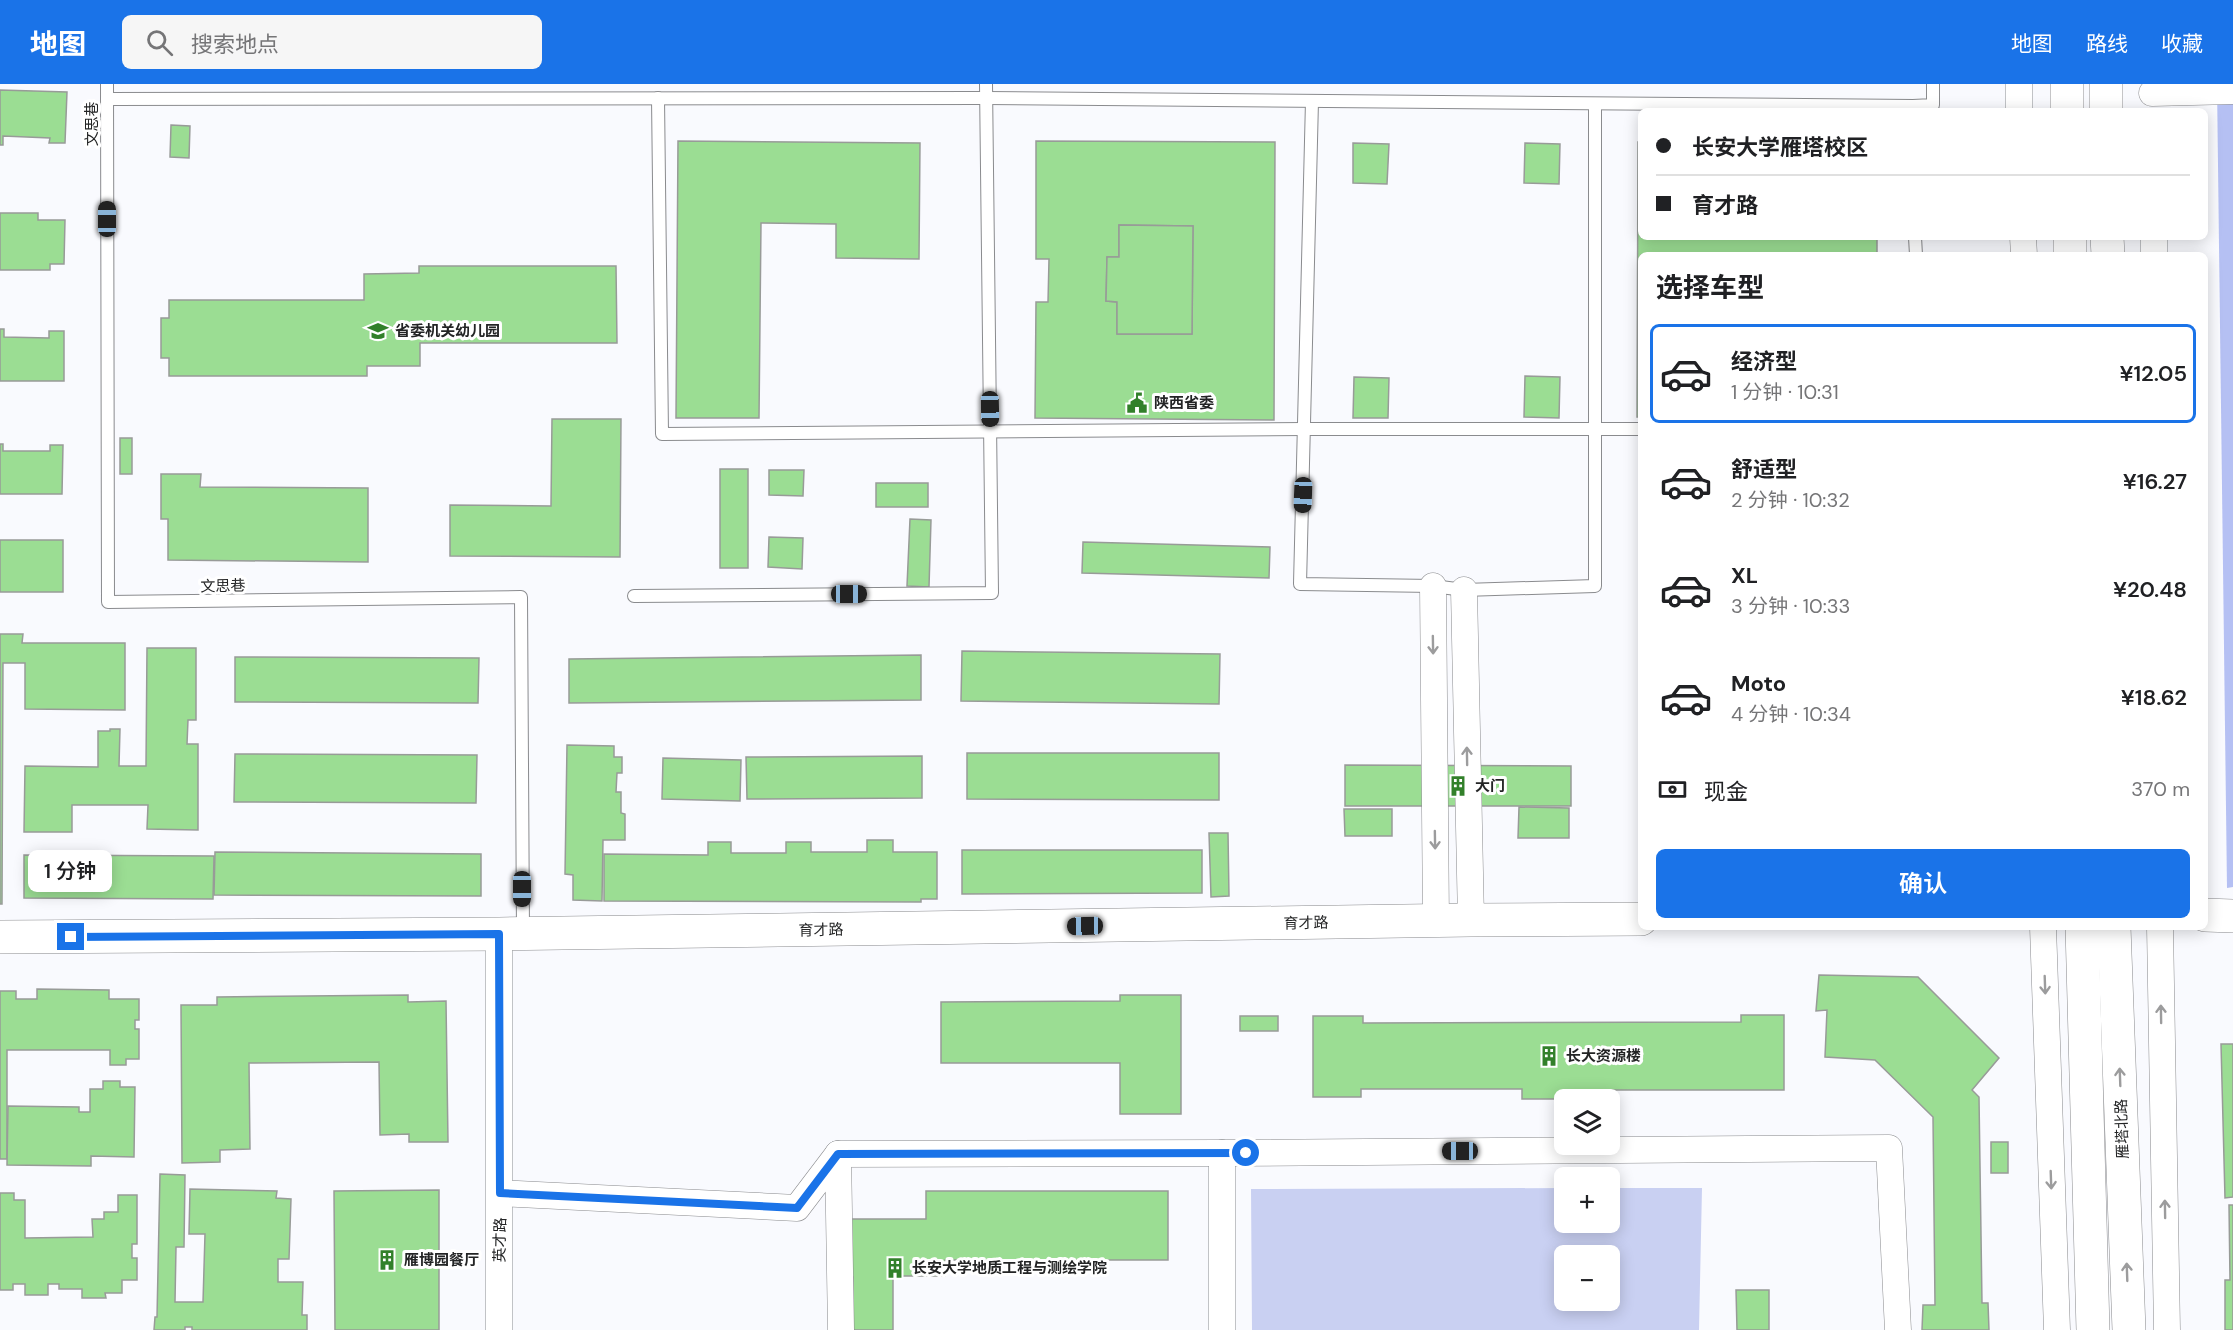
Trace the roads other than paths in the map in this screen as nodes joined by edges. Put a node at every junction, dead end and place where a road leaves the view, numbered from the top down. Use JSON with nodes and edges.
{"nodes":[{"id":1,"x":107,"y":84,"type":"edge"},
{"id":2,"x":986,"y":84,"type":"edge"},
{"id":3,"x":1933,"y":84,"type":"edge"},
{"id":4,"x":2019,"y":84,"type":"edge"},
{"id":5,"x":2067,"y":84,"type":"edge"},
{"id":6,"x":2106,"y":84,"type":"edge"},
{"id":7,"x":2233,"y":91,"type":"edge"},
{"id":8,"x":2152,"y":96,"type":"edge"},
{"id":9,"x":658,"y":98,"type":"junction"},
{"id":10,"x":986,"y":98,"type":"junction"},
{"id":11,"x":107,"y":99,"type":"junction"},
{"id":12,"x":1312,"y":101,"type":"junction"},
{"id":13,"x":1595,"y":104,"type":"junction"},
{"id":14,"x":1913,"y":108,"type":"edge"},
{"id":15,"x":2019,"y":108,"type":"edge"},
{"id":16,"x":2067,"y":108,"type":"edge"},
{"id":17,"x":2106,"y":108,"type":"edge"},
{"id":18,"x":1305,"y":429,"type":"junction"},
{"id":19,"x":1594,"y":429,"type":"junction"},
{"id":20,"x":1638,"y":429,"type":"edge"},
{"id":21,"x":990,"y":432,"type":"junction"},
{"id":22,"x":1432,"y":586,"type":"junction"},
{"id":23,"x":1464,"y":590,"type":"junction"},
{"id":24,"x":634,"y":596,"type":"dead end"},
{"id":25,"x":2208,"y":915,"type":"edge"},
{"id":26,"x":2233,"y":915,"type":"edge"},
{"id":27,"x":1638,"y":919,"type":"edge"},
{"id":28,"x":1471,"y":920,"type":"junction"},
{"id":29,"x":1436,"y":921,"type":"junction"},
{"id":30,"x":2043,"y":930,"type":"edge"},
{"id":31,"x":2082,"y":930,"type":"edge"},
{"id":32,"x":2114,"y":930,"type":"edge"},
{"id":33,"x":2160,"y":930,"type":"edge"},
{"id":34,"x":511,"y":934,"type":"junction"},
{"id":35,"x":0,"y":937,"type":"edge"},
{"id":36,"x":838,"y":1154,"type":"junction"},
{"id":37,"x":1222,"y":1154,"type":"junction"},
{"id":38,"x":500,"y":1193,"type":"junction"},
{"id":39,"x":499,"y":1330,"type":"edge"},
{"id":40,"x":841,"y":1330,"type":"edge"},
{"id":41,"x":1222,"y":1330,"type":"edge"},
{"id":42,"x":1898,"y":1330,"type":"edge"},
{"id":43,"x":2057,"y":1330,"type":"edge"},
{"id":44,"x":2093,"y":1330,"type":"edge"},
{"id":45,"x":2129,"y":1330,"type":"edge"},
{"id":46,"x":2167,"y":1330,"type":"edge"}],
"edges":[{"from":1,"to":11,"type":"lane","name":"文思巷"},
{"from":2,"to":10,"type":"lane"},
{"from":3,"to":14,"type":"lane"},
{"from":4,"to":15,"type":"street"},
{"from":5,"to":16,"type":"street"},
{"from":6,"to":17,"type":"street"},
{"from":7,"to":8,"type":"street"},
{"from":9,"to":10,"type":"lane"},
{"from":9,"to":11,"type":"lane"},
{"from":9,"to":21,"type":"lane"},
{"from":10,"to":12,"type":"lane"},
{"from":10,"to":21,"type":"lane"},
{"from":11,"to":34,"type":"lane","name":"文思巷"},
{"from":12,"to":13,"type":"lane"},
{"from":12,"to":18,"type":"lane"},
{"from":13,"to":14,"type":"lane"},
{"from":13,"to":19,"type":"lane"},
{"from":18,"to":19,"type":"lane"},
{"from":18,"to":21,"type":"lane"},
{"from":18,"to":22,"type":"lane"},
{"from":19,"to":20,"type":"lane"},
{"from":19,"to":23,"type":"lane"},
{"from":21,"to":24,"type":"lane"},
{"from":22,"to":23,"type":"lane"},
{"from":22,"to":29,"type":"street","one_way":true},
{"from":28,"to":23,"type":"street","one_way":true},
{"from":25,"to":26,"type":"street"},
{"from":27,"to":28,"type":"street","name":"育才路"},
{"from":28,"to":29,"type":"street","name":"育才路"},
{"from":29,"to":34,"type":"street","name":"育才路"},
{"from":30,"to":43,"type":"street","one_way":true},
{"from":31,"to":44,"type":"street"},
{"from":45,"to":32,"type":"street","name":"雁塔北路","one_way":true},
{"from":46,"to":33,"type":"street","one_way":true},
{"from":34,"to":35,"type":"street","name":"育才路"},
{"from":34,"to":38,"type":"street","name":"英才路"},
{"from":36,"to":37,"type":"street"},
{"from":36,"to":38,"type":"street"},
{"from":36,"to":40,"type":"street"},
{"from":37,"to":41,"type":"street"},
{"from":37,"to":42,"type":"street"},
{"from":38,"to":39,"type":"street","name":"英才路"}]}
